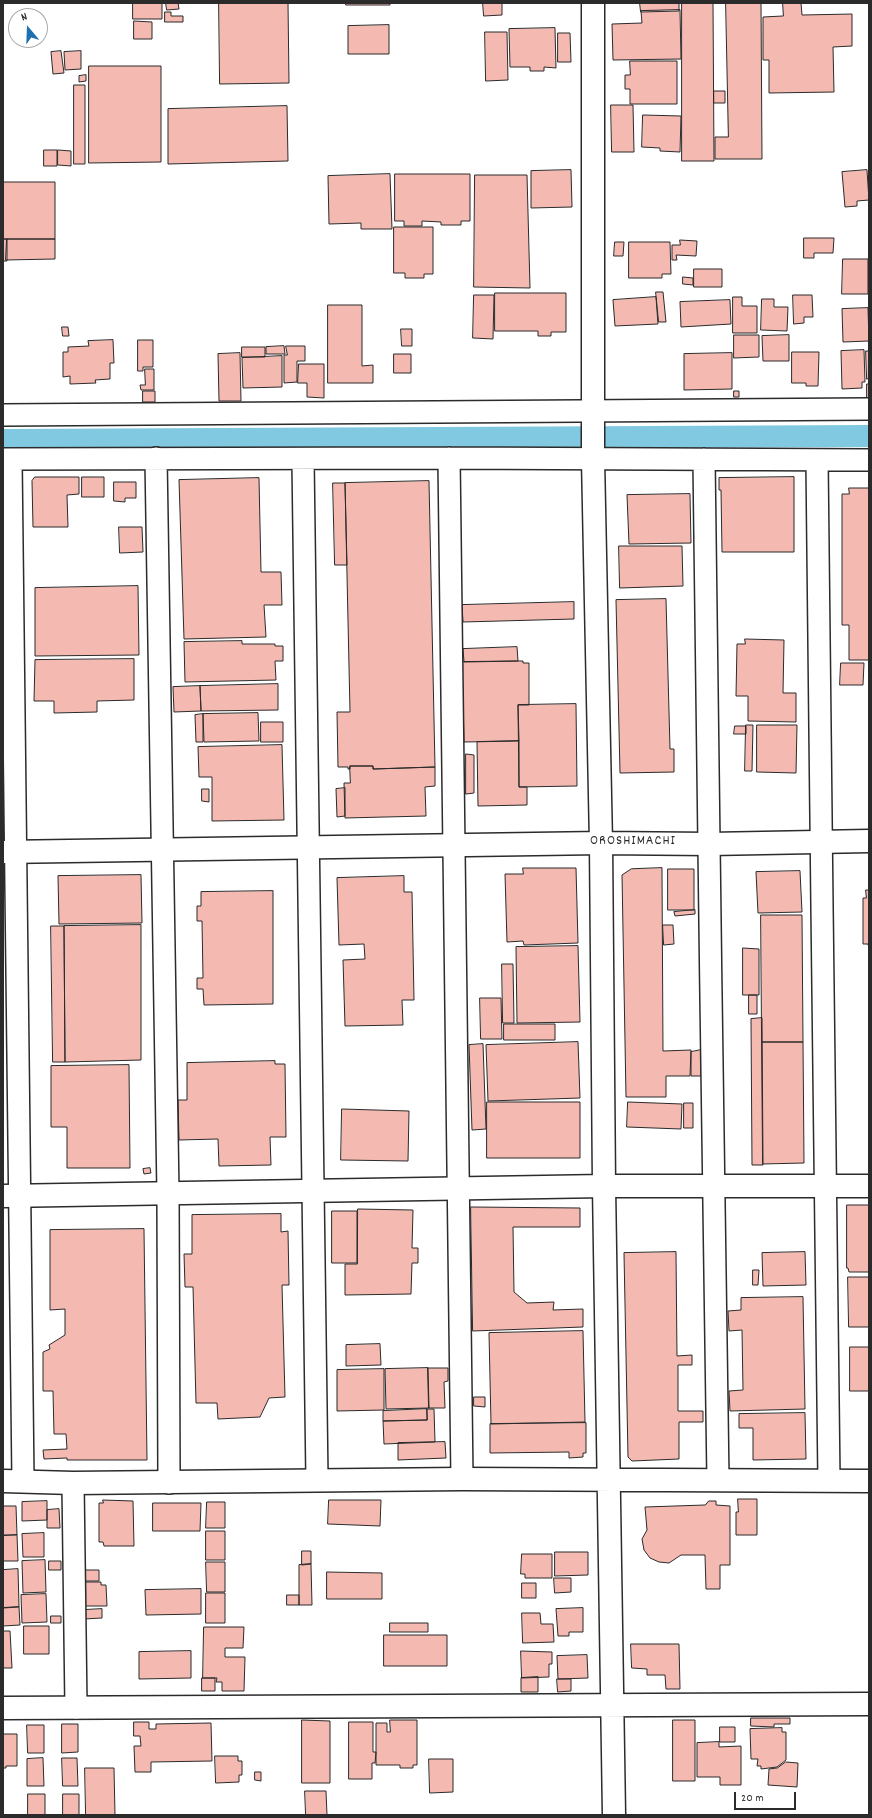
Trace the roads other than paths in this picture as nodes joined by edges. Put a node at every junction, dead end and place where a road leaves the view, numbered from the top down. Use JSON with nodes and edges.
{"nodes":[{"id":1,"x":593,"y":3,"type":"edge"},
{"id":2,"x":869,"y":409,"type":"edge"},
{"id":3,"x":3,"y":415,"type":"edge"},
{"id":4,"x":593,"y":418,"type":"junction"},
{"id":5,"x":593,"y":453,"type":"junction"},
{"id":6,"x":156,"y":458,"type":"junction"},
{"id":7,"x":449,"y":458,"type":"junction"},
{"id":8,"x":704,"y":459,"type":"junction"},
{"id":9,"x":7,"y":460,"type":"edge"},
{"id":10,"x":303,"y":460,"type":"junction"},
{"id":11,"x":817,"y":460,"type":"junction"},
{"id":12,"x":869,"y":460,"type":"edge"},
{"id":13,"x":869,"y":841,"type":"edge"},
{"id":14,"x":822,"y":842,"type":"junction"},
{"id":15,"x":601,"y":843,"type":"junction"},
{"id":16,"x":710,"y":844,"type":"junction"},
{"id":17,"x":452,"y":845,"type":"junction"},
{"id":18,"x":310,"y":848,"type":"junction"},
{"id":19,"x":163,"y":850,"type":"junction"},
{"id":20,"x":9,"y":852,"type":"edge"},
{"id":21,"x":604,"y":1186,"type":"junction"},
{"id":22,"x":712,"y":1186,"type":"junction"},
{"id":23,"x":824,"y":1186,"type":"junction"},
{"id":24,"x":869,"y":1186,"type":"edge"},
{"id":25,"x":459,"y":1189,"type":"junction"},
{"id":26,"x":312,"y":1191,"type":"junction"},
{"id":27,"x":168,"y":1194,"type":"junction"},
{"id":28,"x":12,"y":1196,"type":"edge"},
{"id":29,"x":462,"y":1479,"type":"junction"},
{"id":30,"x":609,"y":1479,"type":"junction"},
{"id":31,"x":317,"y":1480,"type":"junction"},
{"id":32,"x":718,"y":1480,"type":"junction"},
{"id":33,"x":829,"y":1480,"type":"junction"},
{"id":34,"x":13,"y":1481,"type":"edge"},
{"id":35,"x":869,"y":1481,"type":"edge"},
{"id":36,"x":73,"y":1483,"type":"junction"},
{"id":37,"x":169,"y":1483,"type":"junction"},
{"id":38,"x":869,"y":1704,"type":"edge"},
{"id":39,"x":613,"y":1706,"type":"junction"},
{"id":40,"x":3,"y":1708,"type":"edge"},
{"id":41,"x":76,"y":1708,"type":"junction"},
{"id":42,"x":614,"y":1815,"type":"edge"}],
"edges":[{"from":1,"to":4,"type":"street"},
{"from":2,"to":4,"type":"street"},
{"from":3,"to":4,"type":"street"},
{"from":4,"to":5,"type":"street"},
{"from":5,"to":7,"type":"street"},
{"from":5,"to":8,"type":"street"},
{"from":5,"to":15,"type":"street"},
{"from":6,"to":9,"type":"street"},
{"from":6,"to":10,"type":"street"},
{"from":6,"to":19,"type":"street"},
{"from":7,"to":10,"type":"street"},
{"from":7,"to":17,"type":"street"},
{"from":8,"to":11,"type":"street"},
{"from":8,"to":16,"type":"street"},
{"from":9,"to":20,"type":"street"},
{"from":10,"to":18,"type":"street"},
{"from":11,"to":12,"type":"street"},
{"from":11,"to":14,"type":"street"},
{"from":13,"to":14,"type":"street"},
{"from":14,"to":16,"type":"street"},
{"from":14,"to":23,"type":"street"},
{"from":15,"to":16,"type":"street"},
{"from":15,"to":17,"type":"street"},
{"from":15,"to":21,"type":"street"},
{"from":16,"to":22,"type":"street"},
{"from":17,"to":18,"type":"street"},
{"from":17,"to":25,"type":"street"},
{"from":18,"to":19,"type":"street"},
{"from":18,"to":26,"type":"street"},
{"from":19,"to":20,"type":"street"},
{"from":19,"to":27,"type":"street"},
{"from":20,"to":28,"type":"street"},
{"from":21,"to":22,"type":"street"},
{"from":21,"to":25,"type":"street"},
{"from":21,"to":30,"type":"street"},
{"from":22,"to":23,"type":"street"},
{"from":22,"to":32,"type":"street"},
{"from":23,"to":24,"type":"street"},
{"from":23,"to":33,"type":"street"},
{"from":25,"to":26,"type":"street"},
{"from":25,"to":29,"type":"street"},
{"from":26,"to":27,"type":"street"},
{"from":26,"to":31,"type":"street"},
{"from":27,"to":28,"type":"street"},
{"from":27,"to":37,"type":"street"},
{"from":28,"to":34,"type":"street"},
{"from":29,"to":30,"type":"street"},
{"from":29,"to":31,"type":"street"},
{"from":30,"to":32,"type":"street"},
{"from":30,"to":39,"type":"street"},
{"from":31,"to":37,"type":"street"},
{"from":32,"to":33,"type":"street"},
{"from":33,"to":35,"type":"street"},
{"from":34,"to":36,"type":"street"},
{"from":36,"to":37,"type":"street"},
{"from":36,"to":41,"type":"street"},
{"from":38,"to":39,"type":"street"},
{"from":39,"to":41,"type":"street"},
{"from":39,"to":42,"type":"street"},
{"from":40,"to":41,"type":"street"}]}
